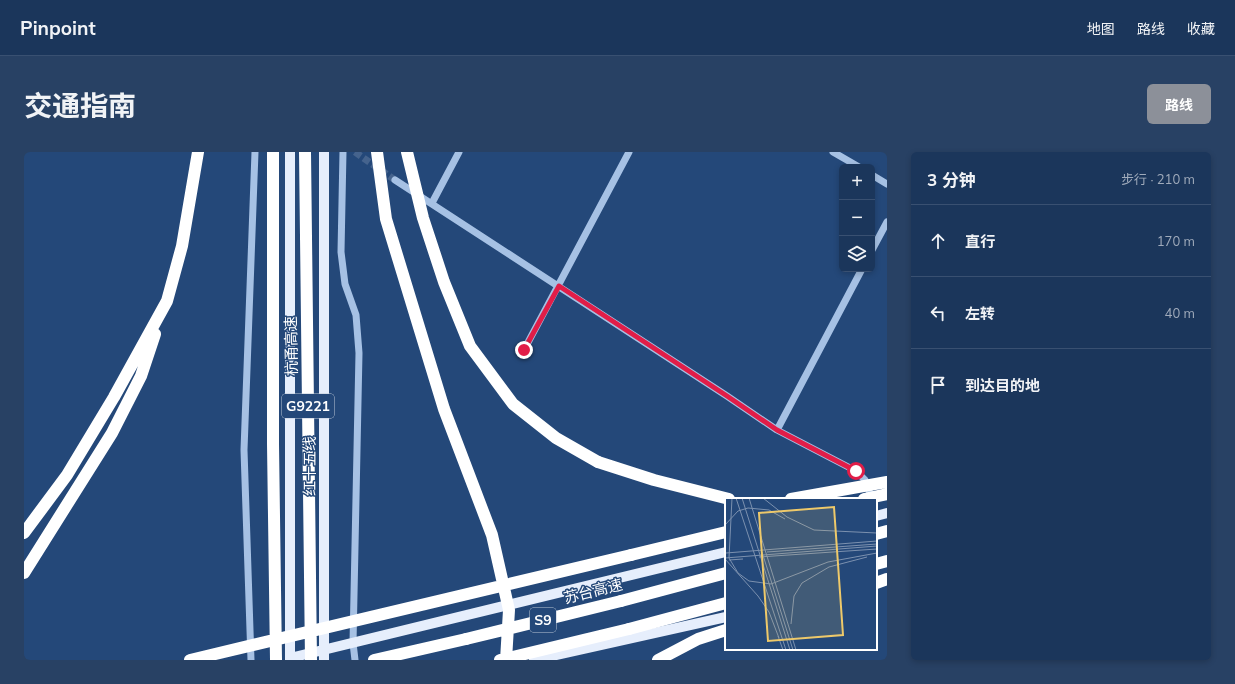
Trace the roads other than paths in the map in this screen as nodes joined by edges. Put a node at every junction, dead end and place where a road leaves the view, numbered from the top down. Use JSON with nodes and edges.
{"nodes":[{"id":1,"x":198,"y":152,"type":"edge"},
{"id":2,"x":255,"y":152,"type":"edge"},
{"id":3,"x":273,"y":152,"type":"edge"},
{"id":4,"x":290,"y":152,"type":"edge"},
{"id":5,"x":305,"y":152,"type":"edge"},
{"id":6,"x":324,"y":152,"type":"edge"},
{"id":7,"x":343,"y":152,"type":"edge"},
{"id":8,"x":377,"y":152,"type":"edge"},
{"id":9,"x":407,"y":152,"type":"edge"},
{"id":10,"x":459,"y":152,"type":"edge"},
{"id":11,"x":629,"y":152,"type":"edge"},
{"id":12,"x":833,"y":152,"type":"edge"},
{"id":13,"x":854,"y":164,"type":"edge"},
{"id":14,"x":875,"y":177,"type":"edge"},
{"id":15,"x":395,"y":180,"type":"tunnel mouth"},
{"id":16,"x":887,"y":184,"type":"edge"},
{"id":17,"x":432,"y":203,"type":"junction"},
{"id":18,"x":887,"y":222,"type":"edge"},
{"id":19,"x":875,"y":244,"type":"edge"},
{"id":20,"x":860,"y":272,"type":"edge"},
{"id":21,"x":559,"y":286,"type":"junction"},
{"id":22,"x":167,"y":301,"type":"junction"},
{"id":23,"x":524,"y":350,"type":"dead end"},
{"id":24,"x":777,"y":430,"type":"junction"},
{"id":25,"x":887,"y":482,"type":"edge"},
{"id":26,"x":887,"y":494,"type":"edge"},
{"id":27,"x":725,"y":498,"type":"edge"},
{"id":28,"x":797,"y":498,"type":"edge"},
{"id":29,"x":869,"y":498,"type":"edge"},
{"id":30,"x":872,"y":498,"type":"edge"},
{"id":31,"x":887,"y":531,"type":"edge"},
{"id":32,"x":725,"y":532,"type":"edge"},
{"id":33,"x":24,"y":533,"type":"edge"},
{"id":34,"x":877,"y":534,"type":"edge"},
{"id":35,"x":725,"y":552,"type":"edge"},
{"id":36,"x":887,"y":561,"type":"edge"},
{"id":37,"x":877,"y":564,"type":"edge"},
{"id":38,"x":24,"y":573,"type":"edge"},
{"id":39,"x":725,"y":573,"type":"edge"},
{"id":40,"x":887,"y":580,"type":"edge"},
{"id":41,"x":877,"y":583,"type":"edge"},
{"id":42,"x":725,"y":603,"type":"edge"},
{"id":43,"x":725,"y":617,"type":"edge"},
{"id":44,"x":725,"y":630,"type":"edge"},
{"id":45,"x":353,"y":643,"type":"junction"},
{"id":46,"x":324,"y":655,"type":"edge"},
{"id":47,"x":290,"y":659,"type":"edge"},
{"id":48,"x":190,"y":660,"type":"edge"},
{"id":49,"x":251,"y":660,"type":"edge"},
{"id":50,"x":276,"y":660,"type":"edge"},
{"id":51,"x":311,"y":660,"type":"edge"},
{"id":52,"x":355,"y":660,"type":"edge"},
{"id":53,"x":374,"y":660,"type":"edge"},
{"id":54,"x":499,"y":660,"type":"edge"},
{"id":55,"x":506,"y":660,"type":"edge"},
{"id":56,"x":534,"y":660,"type":"edge"},
{"id":57,"x":658,"y":660,"type":"edge"}],
"edges":[{"from":1,"to":22,"type":"highway"},
{"from":2,"to":49,"type":"street"},
{"from":3,"to":50,"type":"highway","name":"杭甬高速","number":"G9221","bridge":true},
{"from":4,"to":47,"type":"main road","name":"红十五线"},
{"from":5,"to":51,"type":"highway","name":"杭甬高速","number":"G9221","bridge":true},
{"from":6,"to":46,"type":"main road","name":"红十五线"},
{"from":7,"to":45,"type":"street"},
{"from":8,"to":55,"type":"highway","bridge":true},
{"from":9,"to":27,"type":"highway","bridge":true},
{"from":10,"to":17,"type":"street"},
{"from":11,"to":21,"type":"street"},
{"from":12,"to":13,"type":"street"},
{"from":14,"to":16,"type":"street"},
{"from":15,"to":17,"type":"street"},
{"from":17,"to":21,"type":"street"},
{"from":18,"to":19,"type":"street"},
{"from":20,"to":24,"type":"street"},
{"from":21,"to":23,"type":"street"},
{"from":21,"to":24,"type":"street"},
{"from":22,"to":33,"type":"highway"},
{"from":22,"to":38,"type":"highway"},
{"from":24,"to":30,"type":"street"},
{"from":25,"to":28,"type":"highway","bridge":true},
{"from":26,"to":29,"type":"highway","bridge":true},
{"from":31,"to":34,"type":"highway"},
{"from":32,"to":48,"type":"highway","bridge":true},
{"from":35,"to":45,"type":"main road"},
{"from":36,"to":37,"type":"highway"},
{"from":39,"to":53,"type":"highway","name":"苏台高速","number":"S9","bridge":true},
{"from":40,"to":41,"type":"highway"},
{"from":42,"to":54,"type":"highway","number":"S9","bridge":true},
{"from":43,"to":56,"type":"main road"},
{"from":44,"to":57,"type":"highway"},
{"from":45,"to":46,"type":"main road"},
{"from":45,"to":52,"type":"street"},
{"from":46,"to":47,"type":"main road"}]}
